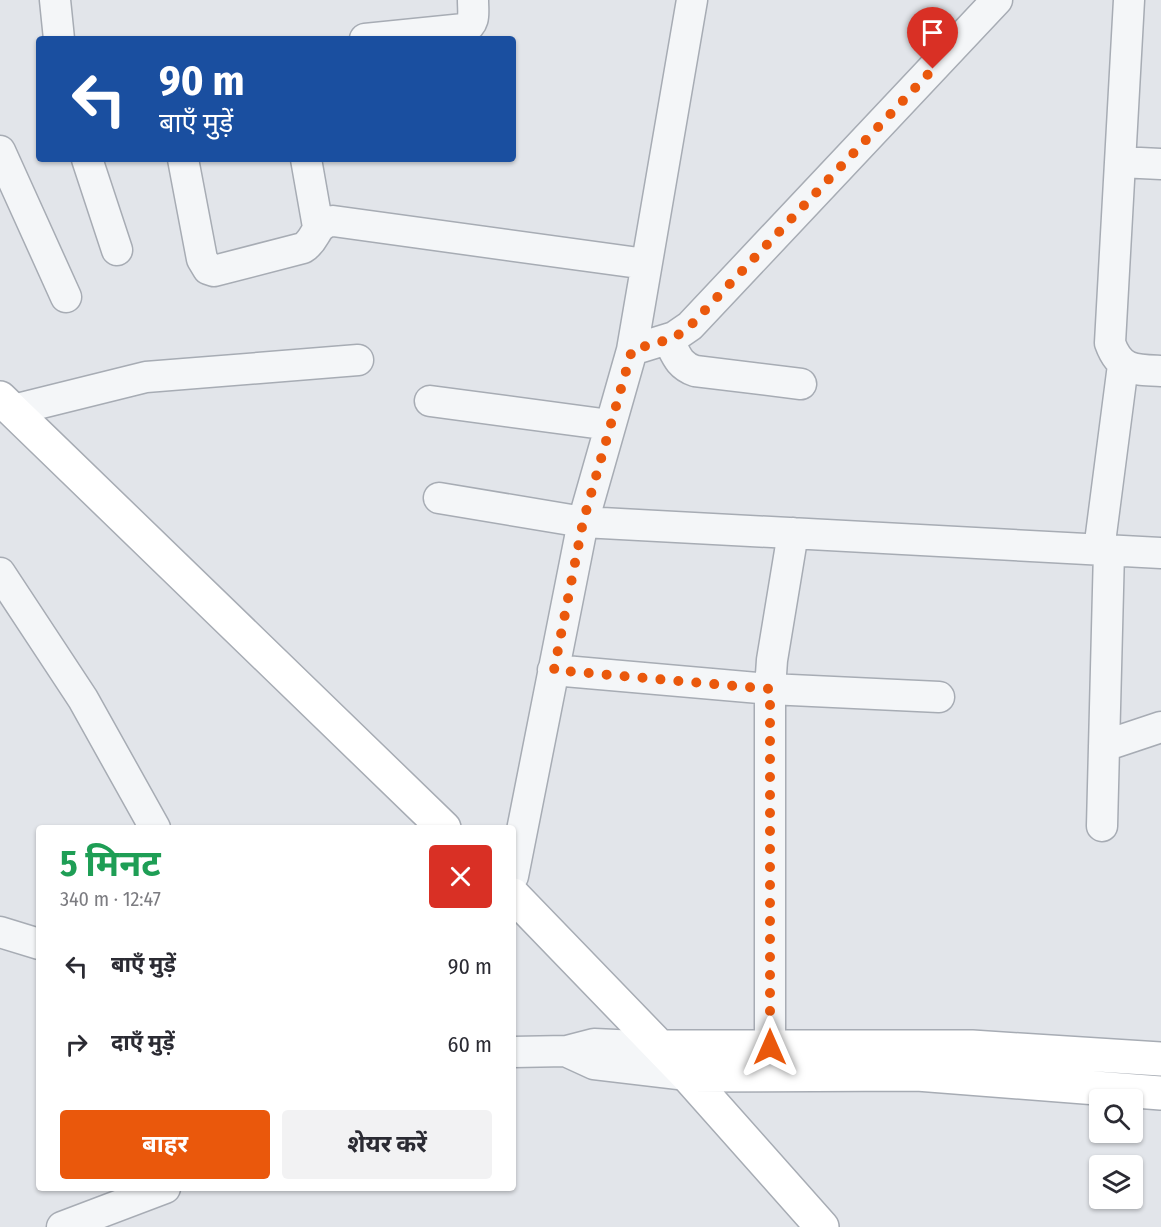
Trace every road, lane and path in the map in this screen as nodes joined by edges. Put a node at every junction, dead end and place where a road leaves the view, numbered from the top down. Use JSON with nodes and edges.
{"nodes":[{"id":1,"x":55,"y":0,"type":"edge"},
{"id":2,"x":473,"y":0,"type":"edge"},
{"id":3,"x":692,"y":0,"type":"edge"},
{"id":4,"x":997,"y":0,"type":"edge"},
{"id":5,"x":1129,"y":0,"type":"edge"},
{"id":6,"x":59,"y":36,"type":"edge"},
{"id":7,"x":394,"y":36,"type":"edge"},
{"id":8,"x":0,"y":152,"type":"edge"},
{"id":9,"x":88,"y":162,"type":"edge"},
{"id":10,"x":184,"y":162,"type":"edge"},
{"id":11,"x":307,"y":162,"type":"edge"},
{"id":12,"x":1120,"y":162,"type":"junction"},
{"id":13,"x":1161,"y":164,"type":"edge"},
{"id":14,"x":318,"y":227,"type":"junction"},
{"id":15,"x":117,"y":250,"type":"dead end"},
{"id":16,"x":646,"y":264,"type":"junction"},
{"id":17,"x":66,"y":297,"type":"dead end"},
{"id":18,"x":668,"y":339,"type":"junction"},
{"id":19,"x":632,"y":350,"type":"junction"},
{"id":20,"x":358,"y":360,"type":"dead end"},
{"id":21,"x":1123,"y":365,"type":"junction"},
{"id":22,"x":1161,"y":371,"type":"edge"},
{"id":23,"x":801,"y":384,"type":"dead end"},
{"id":24,"x":430,"y":400,"type":"dead end"},
{"id":25,"x":6,"y":404,"type":"edge"},
{"id":26,"x":610,"y":426,"type":"junction"},
{"id":27,"x":439,"y":498,"type":"dead end"},
{"id":28,"x":583,"y":522,"type":"junction"},
{"id":29,"x":793,"y":533,"type":"junction"},
{"id":30,"x":1104,"y":550,"type":"junction"},
{"id":31,"x":1161,"y":553,"type":"edge"},
{"id":32,"x":0,"y":573,"type":"edge"},
{"id":33,"x":554,"y":670,"type":"junction"},
{"id":34,"x":770,"y":689,"type":"junction"},
{"id":35,"x":939,"y":697,"type":"dead end"},
{"id":36,"x":1161,"y":726,"type":"edge"},
{"id":37,"x":1104,"y":746,"type":"junction"},
{"id":38,"x":153,"y":825,"type":"edge"},
{"id":39,"x":441,"y":825,"type":"edge"},
{"id":40,"x":1102,"y":826,"type":"dead end"},
{"id":41,"x":516,"y":861,"type":"edge"},
{"id":42,"x":516,"y":898,"type":"edge"},
{"id":43,"x":0,"y":932,"type":"edge"},
{"id":44,"x":36,"y":943,"type":"edge"},
{"id":45,"x":660,"y":1047,"type":"junction"},
{"id":46,"x":770,"y":1047,"type":"junction"},
{"id":47,"x":516,"y":1052,"type":"edge"},
{"id":48,"x":567,"y":1052,"type":"junction"},
{"id":49,"x":1161,"y":1059,"type":"edge"},
{"id":50,"x":687,"y":1075,"type":"junction"},
{"id":51,"x":1161,"y":1093,"type":"edge"},
{"id":52,"x":157,"y":1191,"type":"edge"},
{"id":53,"x":63,"y":1227,"type":"edge"},
{"id":54,"x":822,"y":1227,"type":"edge"}],
"edges":[{"from":1,"to":6,"type":"street"},
{"from":2,"to":7,"type":"street"},
{"from":3,"to":16,"type":"street"},
{"from":4,"to":18,"type":"street"},
{"from":5,"to":12,"type":"street"},
{"from":8,"to":17,"type":"street"},
{"from":9,"to":15,"type":"street"},
{"from":10,"to":14,"type":"street"},
{"from":11,"to":14,"type":"street"},
{"from":12,"to":13,"type":"street"},
{"from":12,"to":21,"type":"street"},
{"from":14,"to":16,"type":"street"},
{"from":16,"to":19,"type":"street"},
{"from":18,"to":19,"type":"street"},
{"from":18,"to":23,"type":"street"},
{"from":19,"to":26,"type":"street"},
{"from":20,"to":25,"type":"street"},
{"from":21,"to":22,"type":"street"},
{"from":21,"to":30,"type":"street"},
{"from":24,"to":26,"type":"street"},
{"from":25,"to":39,"type":"main road"},
{"from":26,"to":28,"type":"street"},
{"from":27,"to":28,"type":"street"},
{"from":28,"to":29,"type":"street"},
{"from":28,"to":33,"type":"street"},
{"from":29,"to":30,"type":"street"},
{"from":29,"to":34,"type":"street"},
{"from":30,"to":31,"type":"street"},
{"from":30,"to":37,"type":"street"},
{"from":32,"to":38,"type":"street"},
{"from":33,"to":34,"type":"street"},
{"from":33,"to":41,"type":"street"},
{"from":34,"to":35,"type":"street"},
{"from":34,"to":46,"type":"street"},
{"from":36,"to":37,"type":"street"},
{"from":37,"to":40,"type":"street"},
{"from":42,"to":45,"type":"main road"},
{"from":43,"to":44,"type":"street"},
{"from":45,"to":46,"type":"main road"},
{"from":45,"to":48,"type":"street"},
{"from":45,"to":50,"type":"main road"},
{"from":46,"to":49,"type":"main road"},
{"from":47,"to":48,"type":"street"},
{"from":48,"to":50,"type":"street"},
{"from":50,"to":51,"type":"main road"},
{"from":50,"to":54,"type":"main road"},
{"from":52,"to":53,"type":"street"}]}
